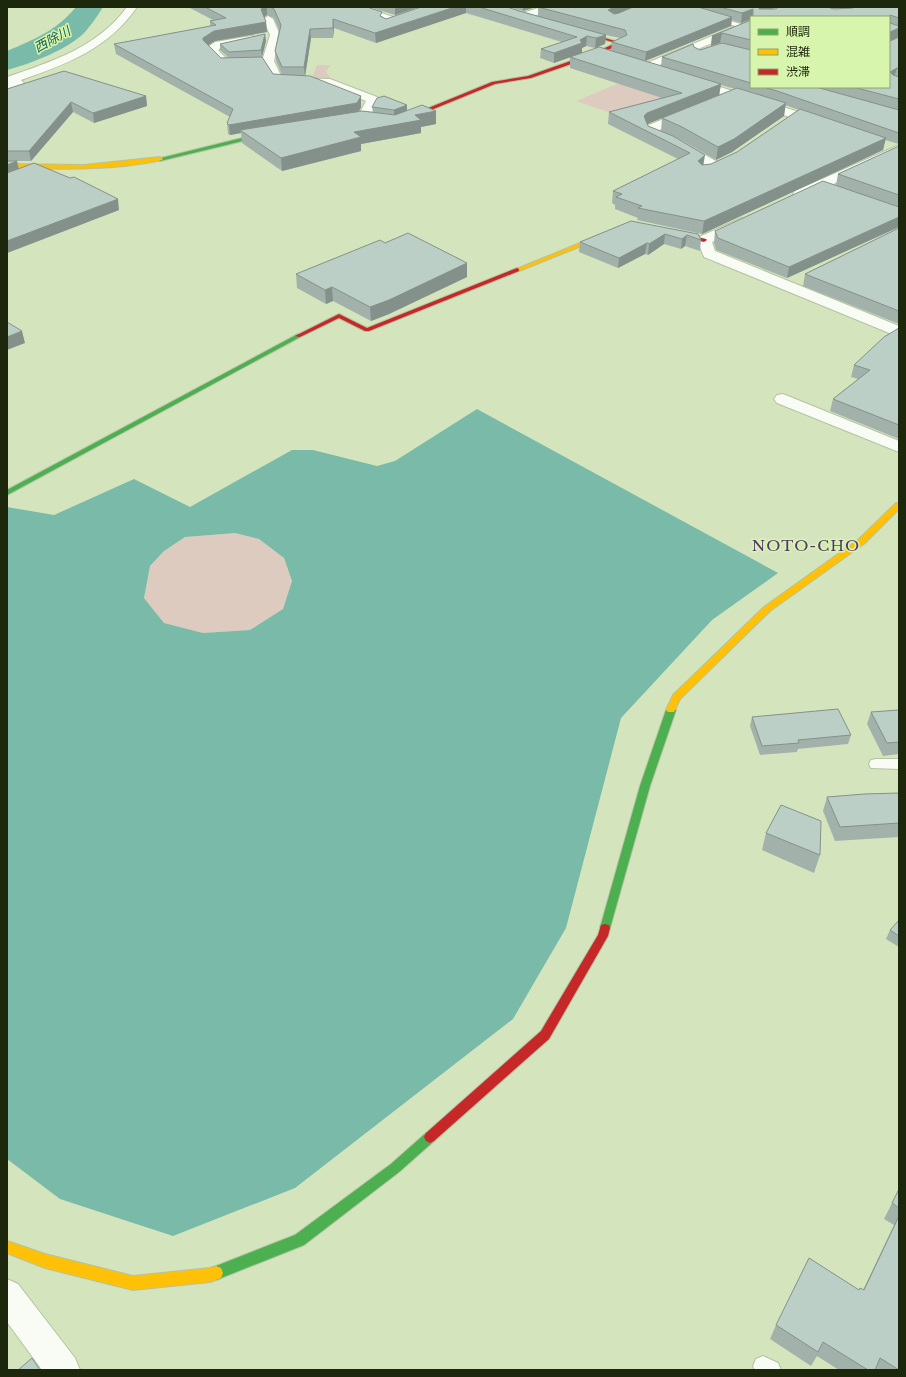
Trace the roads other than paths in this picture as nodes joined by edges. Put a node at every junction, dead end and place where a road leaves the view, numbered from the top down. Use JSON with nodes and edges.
{"nodes":[{"id":1,"x":132,"y":7,"type":"edge"},
{"id":2,"x":354,"y":7,"type":"edge"},
{"id":3,"x":493,"y":7,"type":"edge"},
{"id":4,"x":551,"y":7,"type":"edge"},
{"id":5,"x":408,"y":16,"type":"edge"},
{"id":6,"x":704,"y":16,"type":"edge"},
{"id":7,"x":523,"y":17,"type":"junction"},
{"id":8,"x":268,"y":19,"type":"dead end"},
{"id":9,"x":538,"y":21,"type":"edge"},
{"id":10,"x":746,"y":24,"type":"edge"},
{"id":11,"x":568,"y":28,"type":"edge"},
{"id":12,"x":275,"y":35,"type":"junction"},
{"id":13,"x":720,"y":47,"type":"edge"},
{"id":14,"x":593,"y":52,"type":"junction"},
{"id":15,"x":619,"y":59,"type":"edge"},
{"id":16,"x":268,"y":61,"type":"junction"},
{"id":17,"x":632,"y":63,"type":"edge"},
{"id":18,"x":646,"y":66,"type":"junction"},
{"id":19,"x":683,"y":78,"type":"edge"},
{"id":20,"x":7,"y":89,"type":"edge"},
{"id":21,"x":734,"y":95,"type":"junction"},
{"id":22,"x":785,"y":100,"type":"edge"},
{"id":23,"x":714,"y":103,"type":"edge"},
{"id":24,"x":772,"y":106,"type":"junction"},
{"id":25,"x":700,"y":109,"type":"edge"},
{"id":26,"x":796,"y":115,"type":"junction"},
{"id":27,"x":360,"y":118,"type":"joint"},
{"id":28,"x":376,"y":120,"type":"edge"},
{"id":29,"x":396,"y":123,"type":"edge"},
{"id":30,"x":783,"y":123,"type":"edge"},
{"id":31,"x":832,"y":127,"type":"edge"},
{"id":32,"x":282,"y":131,"type":"edge"},
{"id":33,"x":882,"y":145,"type":"edge"},
{"id":34,"x":898,"y":150,"type":"edge"},
{"id":35,"x":729,"y":162,"type":"edge"},
{"id":36,"x":7,"y":166,"type":"edge"},
{"id":37,"x":45,"y":167,"type":"junction"},
{"id":38,"x":26,"y":174,"type":"edge"},
{"id":39,"x":819,"y":185,"type":"junction"},
{"id":40,"x":841,"y":193,"type":"edge"},
{"id":41,"x":790,"y":199,"type":"edge"},
{"id":42,"x":754,"y":216,"type":"edge"},
{"id":43,"x":660,"y":230,"type":"edge"},
{"id":44,"x":613,"y":231,"type":"edge"},
{"id":45,"x":704,"y":240,"type":"junction"},
{"id":46,"x":801,"y":279,"type":"dead end"},
{"id":47,"x":787,"y":286,"type":"junction"},
{"id":48,"x":899,"y":332,"type":"edge"},
{"id":49,"x":784,"y":399,"type":"dead end"},
{"id":50,"x":899,"y":447,"type":"edge"},
{"id":51,"x":7,"y":493,"type":"edge"},
{"id":52,"x":899,"y":505,"type":"edge"},
{"id":53,"x":876,"y":764,"type":"dead end"},
{"id":54,"x":899,"y":764,"type":"edge"},
{"id":55,"x":7,"y":1247,"type":"edge"},
{"id":56,"x":7,"y":1295,"type":"edge"},
{"id":57,"x":63,"y":1370,"type":"edge"}],
"edges":[{"from":1,"to":20,"type":"street"},
{"from":2,"to":5,"type":"street"},
{"from":3,"to":7,"type":"street"},
{"from":4,"to":7,"type":"street"},
{"from":6,"to":10,"type":"lane"},
{"from":7,"to":9,"type":"street"},
{"from":8,"to":12,"type":"street"},
{"from":10,"to":18,"type":"street"},
{"from":11,"to":14,"type":"street"},
{"from":12,"to":16,"type":"street"},
{"from":12,"to":16,"type":"street"},
{"from":13,"to":18,"type":"street"},
{"from":14,"to":15,"type":"street"},
{"from":14,"to":29,"type":"street"},
{"from":16,"to":27,"type":"street"},
{"from":17,"to":18,"type":"street"},
{"from":19,"to":21,"type":"street"},
{"from":21,"to":23,"type":"street"},
{"from":21,"to":24,"type":"street"},
{"from":22,"to":24,"type":"street"},
{"from":24,"to":26,"type":"street"},
{"from":25,"to":35,"type":"street"},
{"from":26,"to":30,"type":"street"},
{"from":26,"to":31,"type":"street"},
{"from":27,"to":28,"type":"street"},
{"from":32,"to":37,"type":"street"},
{"from":33,"to":34,"type":"street"},
{"from":34,"to":39,"type":"street"},
{"from":36,"to":37,"type":"street"},
{"from":37,"to":38,"type":"lane"},
{"from":39,"to":40,"type":"street"},
{"from":39,"to":41,"type":"street"},
{"from":42,"to":45,"type":"street"},
{"from":43,"to":45,"type":"street"},
{"from":44,"to":51,"type":"street"},
{"from":45,"to":47,"type":"street"},
{"from":46,"to":47,"type":"street"},
{"from":47,"to":48,"type":"street"},
{"from":49,"to":50,"type":"street"},
{"from":52,"to":55,"type":"street"},
{"from":53,"to":54,"type":"lane"},
{"from":56,"to":57,"type":"street"}]}
